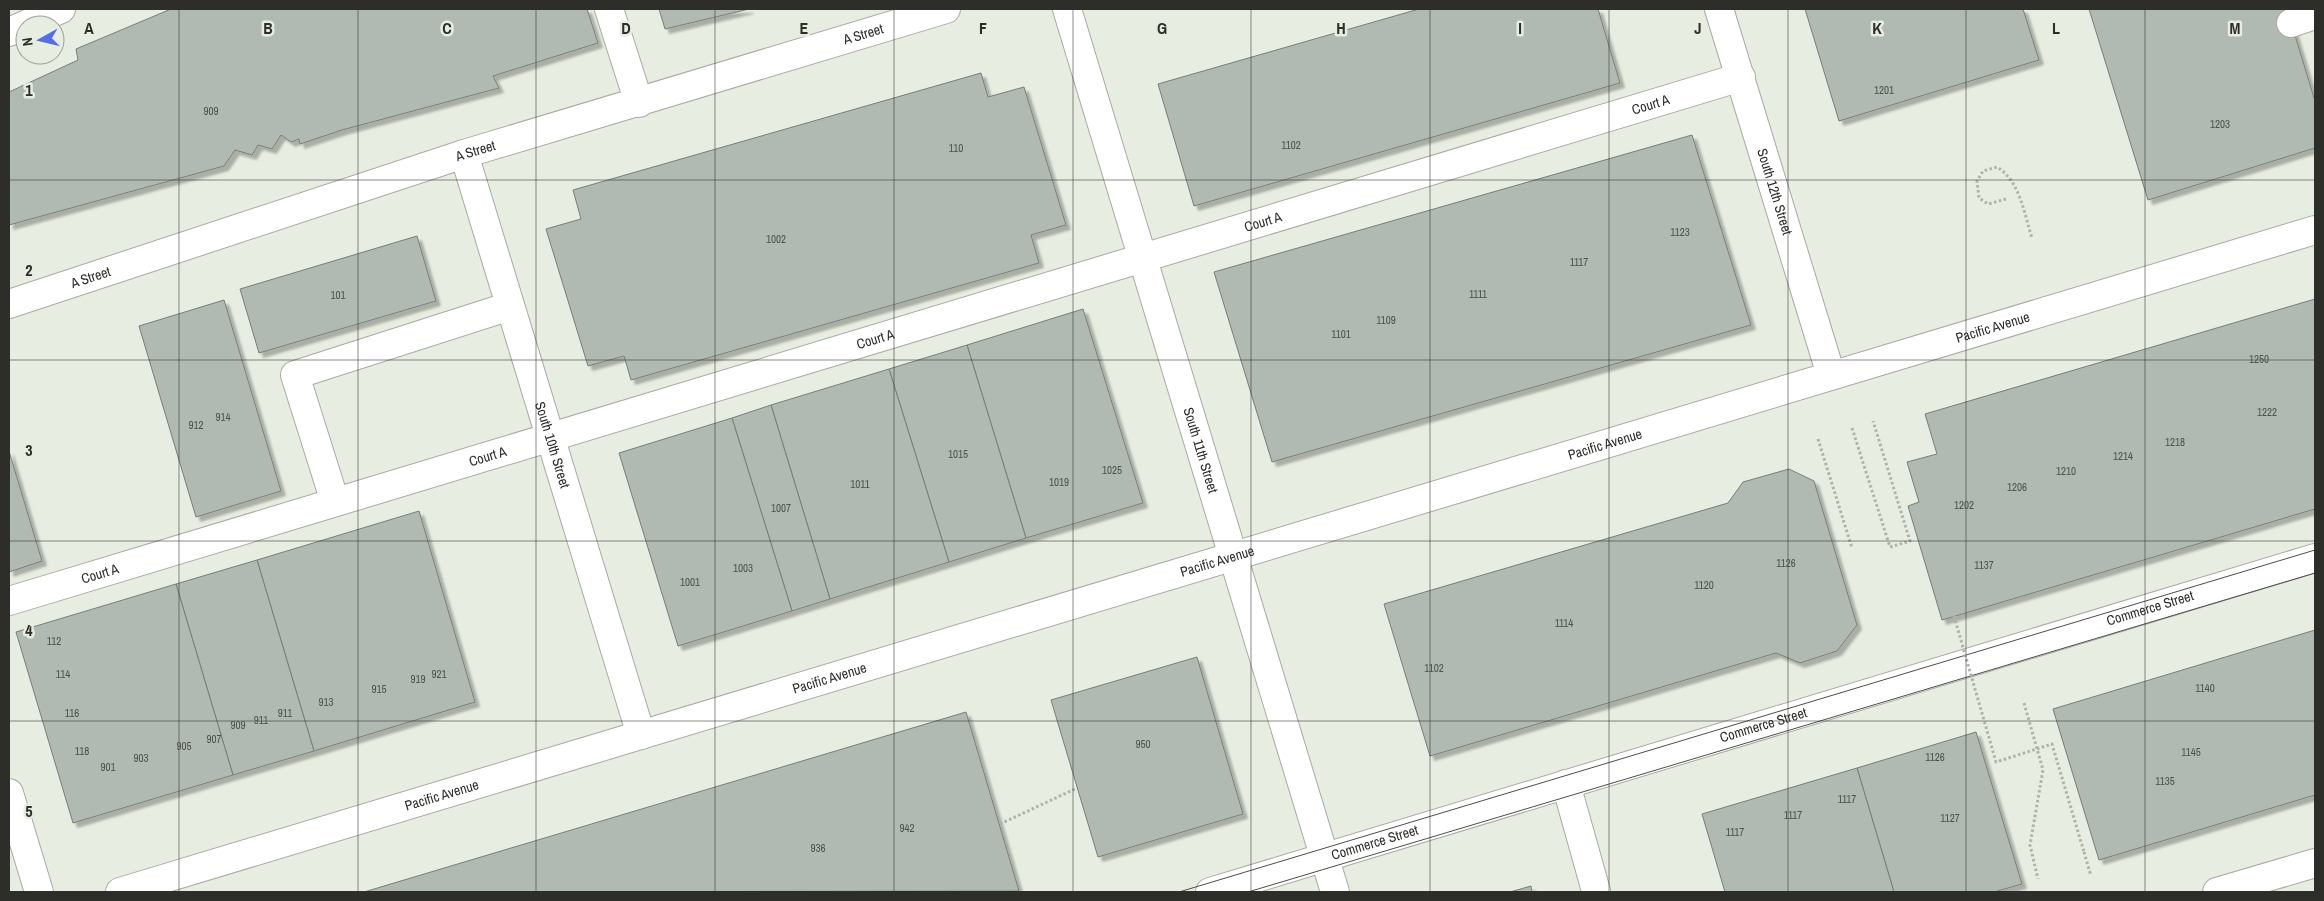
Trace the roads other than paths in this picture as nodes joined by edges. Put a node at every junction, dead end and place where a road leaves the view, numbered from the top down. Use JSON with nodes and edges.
{"nodes":[{"id":1,"x":61,"y":9,"type":"edge"},
{"id":2,"x":609,"y":9,"type":"edge"},
{"id":3,"x":946,"y":9,"type":"edge"},
{"id":4,"x":1067,"y":9,"type":"edge"},
{"id":5,"x":1719,"y":9,"type":"edge"},
{"id":6,"x":9,"y":32,"type":"edge"},
{"id":7,"x":1741,"y":77,"type":"junction"},
{"id":8,"x":639,"y":103,"type":"junction"},
{"id":9,"x":464,"y":154,"type":"junction"},
{"id":10,"x":2315,"y":230,"type":"edge"},
{"id":11,"x":1143,"y":258,"type":"junction"},
{"id":12,"x":9,"y":304,"type":"edge"},
{"id":13,"x":510,"y":306,"type":"junction"},
{"id":14,"x":1831,"y":375,"type":"junction"},
{"id":15,"x":551,"y":437,"type":"junction"},
{"id":16,"x":335,"y":502,"type":"junction"},
{"id":17,"x":1233,"y":556,"type":"junction"},
{"id":18,"x":2315,"y":558,"type":"edge"},
{"id":19,"x":9,"y":601,"type":"edge"},
{"id":20,"x":642,"y":735,"type":"junction"},
{"id":21,"x":1566,"y":784,"type":"junction"},
{"id":22,"x":9,"y":793,"type":"edge"},
{"id":23,"x":1324,"y":857,"type":"junction"},
{"id":24,"x":2315,"y":863,"type":"edge"},
{"id":25,"x":1596,"y":891,"type":"dead end"},
{"id":26,"x":39,"y":892,"type":"edge"},
{"id":27,"x":120,"y":892,"type":"edge"},
{"id":28,"x":1210,"y":892,"type":"edge"},
{"id":29,"x":1336,"y":892,"type":"edge"},
{"id":30,"x":2217,"y":892,"type":"edge"}],
"edges":[{"from":1,"to":6,"type":"main road"},
{"from":2,"to":8,"type":"main road"},
{"from":3,"to":8,"type":"main road","name":"A Street"},
{"from":4,"to":11,"type":"main road","name":"South 11th Street"},
{"from":5,"to":7,"type":"main road","name":"South 12th Street"},
{"from":7,"to":11,"type":"main road","name":"Court A"},
{"from":7,"to":14,"type":"main road","name":"South 12th Street"},
{"from":8,"to":9,"type":"main road","name":"A Street"},
{"from":9,"to":12,"type":"main road","name":"A Street"},
{"from":9,"to":13,"type":"main road","name":"South 10th Street"},
{"from":10,"to":14,"type":"main road","name":"Pacific Avenue"},
{"from":11,"to":15,"type":"main road","name":"Court A"},
{"from":11,"to":17,"type":"main road","name":"South 11th Street"},
{"from":13,"to":15,"type":"main road","name":"South 10th Street"},
{"from":13,"to":16,"type":"main road"},
{"from":14,"to":17,"type":"main road","name":"Pacific Avenue"},
{"from":15,"to":16,"type":"main road","name":"Court A"},
{"from":15,"to":20,"type":"main road","name":"South 10th Street"},
{"from":16,"to":19,"type":"main road","name":"Court A"},
{"from":17,"to":20,"type":"main road","name":"Pacific Avenue"},
{"from":17,"to":23,"type":"main road","name":"South 11th Street"},
{"from":18,"to":21,"type":"main road","name":"Commerce Street"},
{"from":20,"to":27,"type":"main road","name":"Pacific Avenue"},
{"from":21,"to":23,"type":"main road","name":"Commerce Street"},
{"from":21,"to":25,"type":"main road"},
{"from":22,"to":26,"type":"main road"},
{"from":23,"to":28,"type":"main road","name":"Commerce Street"},
{"from":23,"to":29,"type":"main road","name":"South 11th Street"},
{"from":24,"to":30,"type":"main road"}]}
